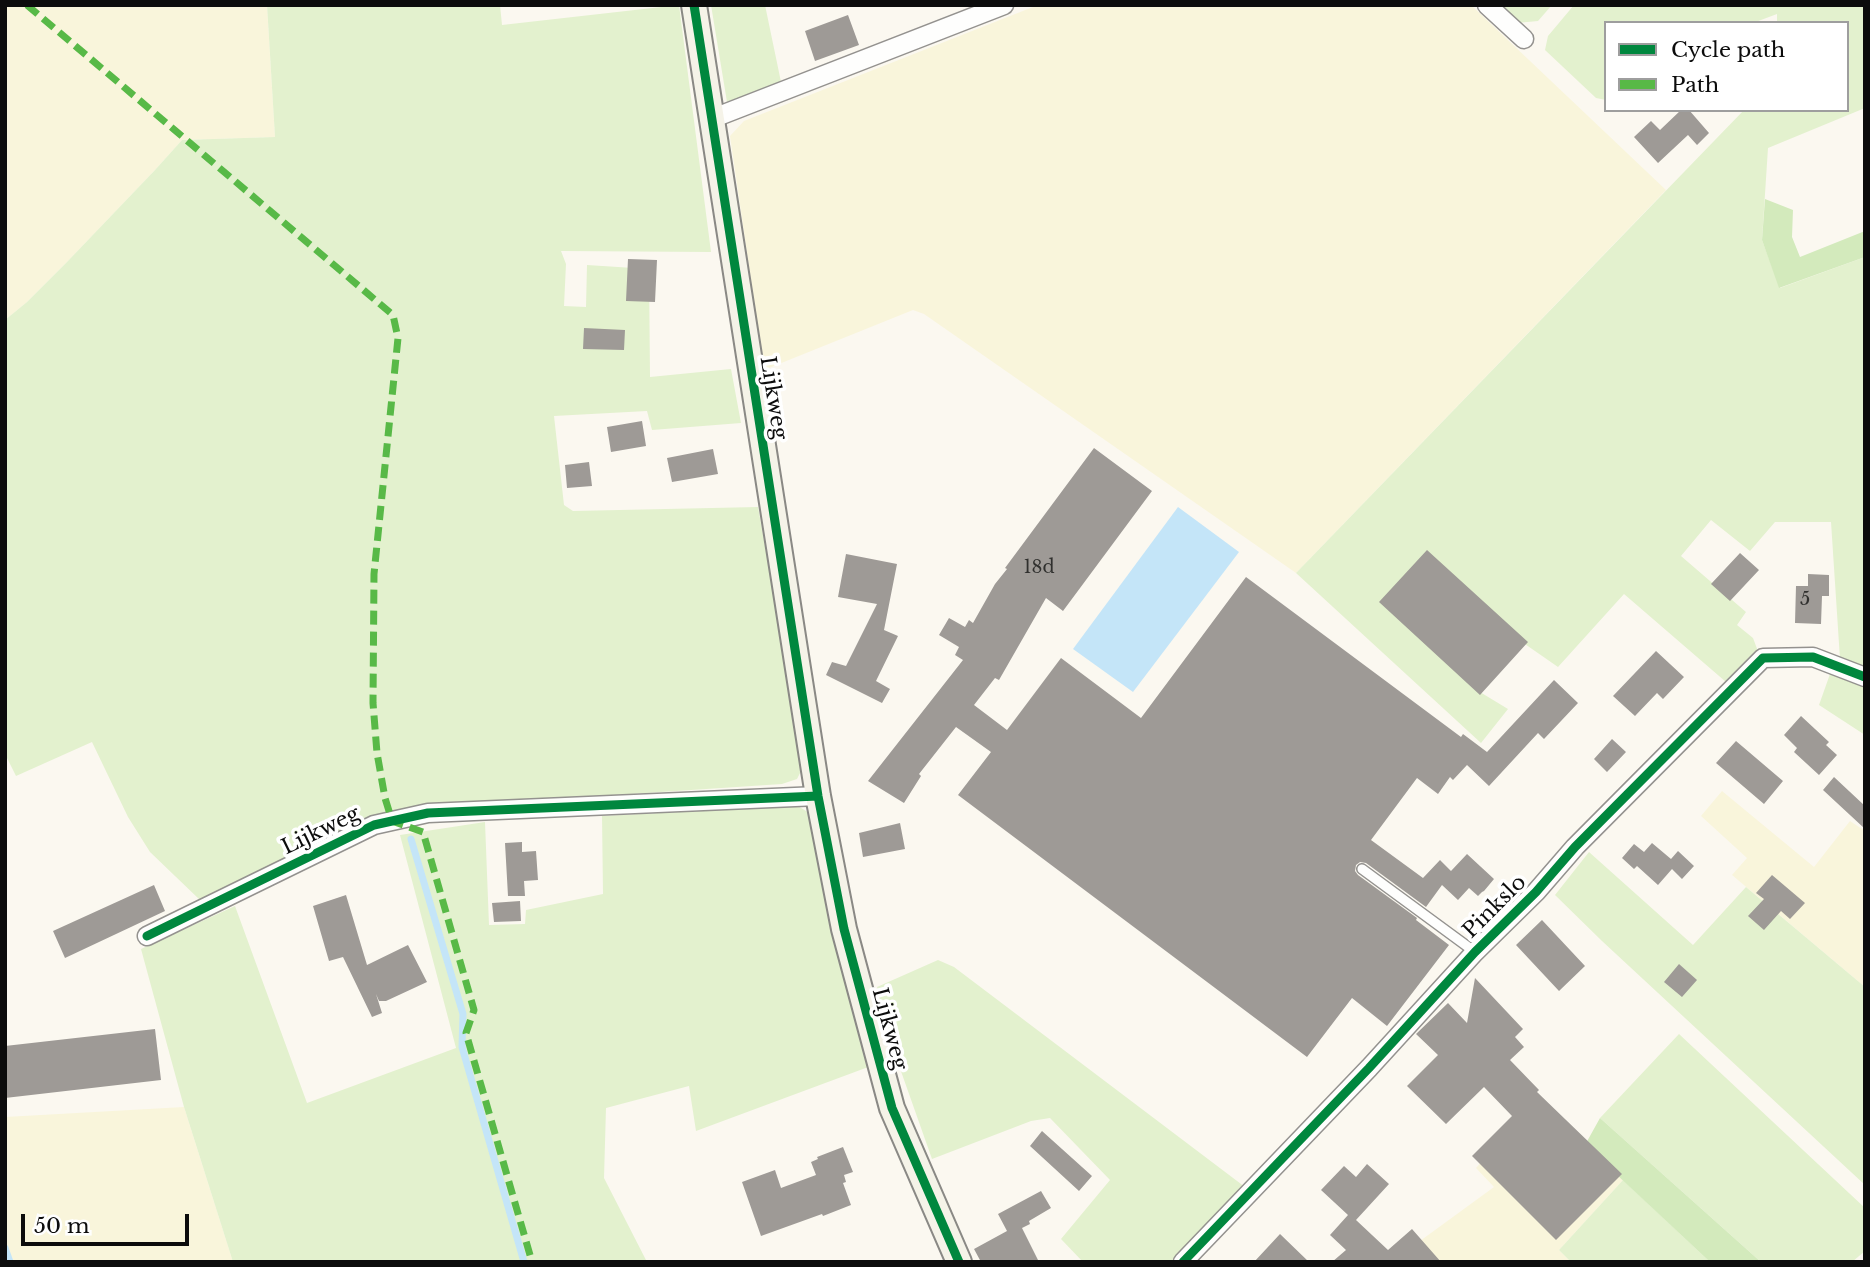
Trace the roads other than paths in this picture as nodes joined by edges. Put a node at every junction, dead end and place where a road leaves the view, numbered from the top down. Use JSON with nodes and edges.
{"nodes":[{"id":1,"x":694,"y":5,"type":"edge"},
{"id":2,"x":1004,"y":5,"type":"edge"},
{"id":3,"x":1487,"y":5,"type":"edge"},
{"id":4,"x":1524,"y":39,"type":"dead end"},
{"id":5,"x":711,"y":119,"type":"junction"},
{"id":6,"x":1865,"y":677,"type":"edge"},
{"id":7,"x":818,"y":796,"type":"junction"},
{"id":8,"x":1362,"y":869,"type":"dead end"},
{"id":9,"x":147,"y":936,"type":"dead end"},
{"id":10,"x":1475,"y":952,"type":"junction"},
{"id":11,"x":959,"y":1262,"type":"edge"},
{"id":12,"x":1183,"y":1262,"type":"edge"}],
"edges":[{"from":1,"to":5,"type":"street","name":"Lijkweg"},
{"from":2,"to":5,"type":"street"},
{"from":3,"to":4,"type":"street"},
{"from":5,"to":7,"type":"street","name":"Lijkweg"},
{"from":6,"to":10,"type":"street","name":"Pinkslo"},
{"from":7,"to":9,"type":"street","name":"Lijkweg"},
{"from":7,"to":11,"type":"street","name":"Lijkweg"},
{"from":8,"to":10,"type":"lane"},
{"from":10,"to":12,"type":"street","name":"Pinkslo"}]}
